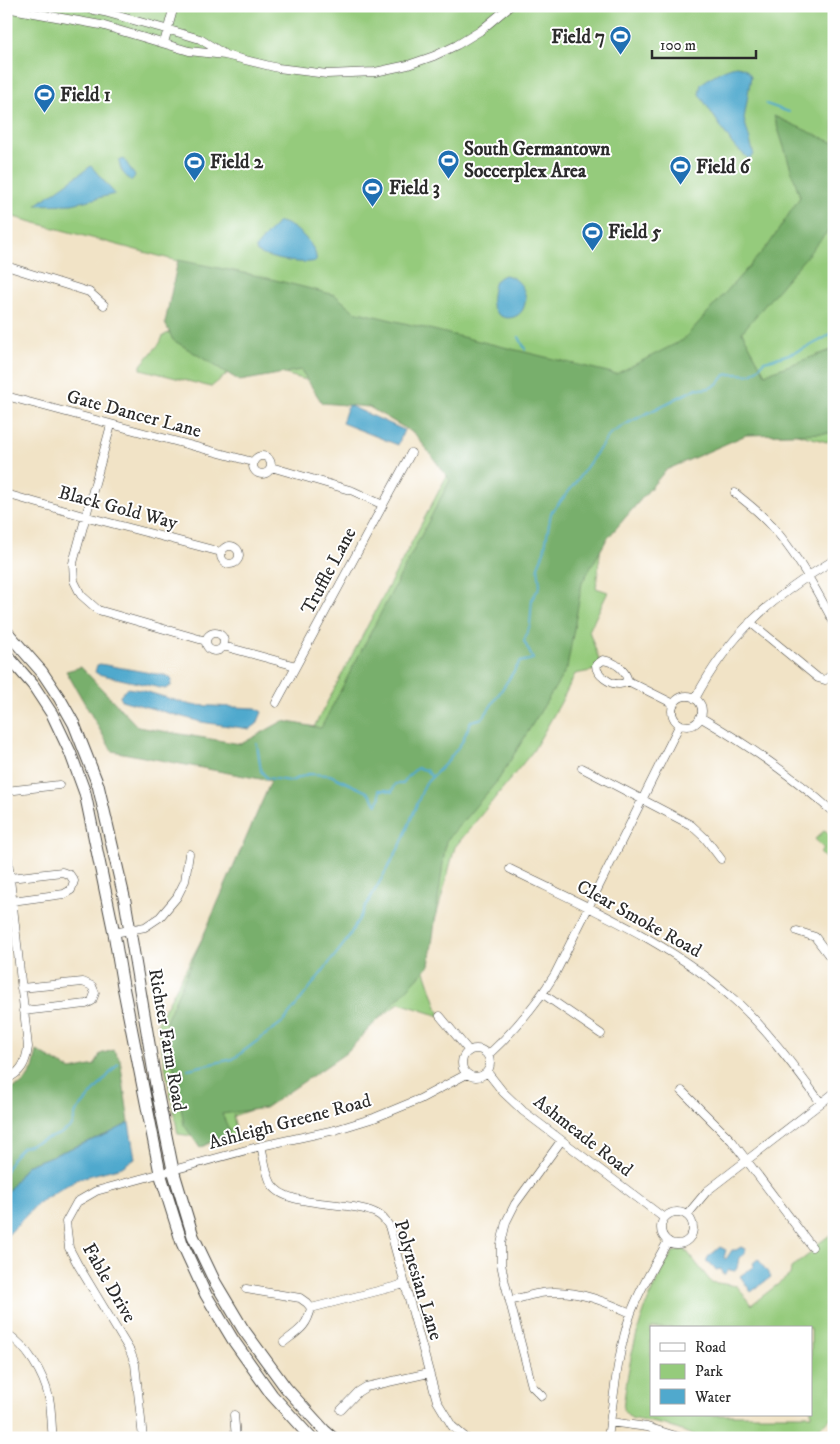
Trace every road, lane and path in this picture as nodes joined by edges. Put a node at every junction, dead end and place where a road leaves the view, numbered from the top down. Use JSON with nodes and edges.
{"nodes":[{"id":1,"x":76,"y":6,"type":"edge"},
{"id":2,"x":174,"y":6,"type":"edge"},
{"id":3,"x":510,"y":6,"type":"edge"},
{"id":4,"x":6,"y":8,"type":"edge"},
{"id":5,"x":168,"y":30,"type":"junction"},
{"id":6,"x":164,"y":43,"type":"junction"},
{"id":7,"x":225,"y":54,"type":"junction"},
{"id":8,"x":6,"y":266,"type":"edge"},
{"id":9,"x":104,"y":305,"type":"dead end"},
{"id":10,"x":6,"y":396,"type":"edge"},
{"id":11,"x":111,"y":425,"type":"junction"},
{"id":12,"x":411,"y":453,"type":"dead end"},
{"id":13,"x":253,"y":462,"type":"junction"},
{"id":14,"x":271,"y":467,"type":"junction"},
{"id":15,"x":735,"y":493,"type":"dead end"},
{"id":16,"x":6,"y":494,"type":"edge"},
{"id":17,"x":383,"y":505,"type":"junction"},
{"id":18,"x":85,"y":517,"type":"junction"},
{"id":19,"x":221,"y":552,"type":"dead end"},
{"id":20,"x":834,"y":560,"type":"edge"},
{"id":21,"x":808,"y":575,"type":"junction"},
{"id":22,"x":750,"y":622,"type":"junction"},
{"id":23,"x":834,"y":623,"type":"edge"},
{"id":24,"x":6,"y":631,"type":"edge"},
{"id":25,"x":206,"y":641,"type":"junction"},
{"id":26,"x":223,"y":646,"type":"junction"},
{"id":27,"x":6,"y":654,"type":"edge"},
{"id":28,"x":296,"y":666,"type":"junction"},
{"id":29,"x":834,"y":673,"type":"edge"},
{"id":30,"x":628,"y":681,"type":"dead end"},
{"id":31,"x":695,"y":698,"type":"junction"},
{"id":32,"x":276,"y":703,"type":"dead end"},
{"id":33,"x":674,"y":704,"type":"junction"},
{"id":34,"x":700,"y":718,"type":"junction"},
{"id":35,"x":680,"y":724,"type":"junction"},
{"id":36,"x":582,"y":768,"type":"dead end"},
{"id":37,"x":59,"y":785,"type":"dead end"},
{"id":38,"x":6,"y":791,"type":"edge"},
{"id":39,"x":643,"y":800,"type":"junction"},
{"id":40,"x":834,"y":814,"type":"edge"},
{"id":41,"x":6,"y":841,"type":"edge"},
{"id":42,"x":189,"y":854,"type":"dead end"},
{"id":43,"x":721,"y":859,"type":"dead end"},
{"id":44,"x":510,"y":869,"type":"dead end"},
{"id":45,"x":10,"y":878,"type":"junction"},
{"id":46,"x":12,"y":901,"type":"junction"},
{"id":47,"x":590,"y":908,"type":"junction"},
{"id":48,"x":130,"y":931,"type":"junction"},
{"id":49,"x":797,"y":931,"type":"dead end"},
{"id":50,"x":114,"y":933,"type":"junction"},
{"id":51,"x":834,"y":962,"type":"edge"},
{"id":52,"x":21,"y":988,"type":"junction"},
{"id":53,"x":543,"y":994,"type":"junction"},
{"id":54,"x":24,"y":1011,"type":"junction"},
{"id":55,"x":440,"y":1016,"type":"dead end"},
{"id":56,"x":601,"y":1034,"type":"dead end"},
{"id":57,"x":469,"y":1050,"type":"junction"},
{"id":58,"x":488,"y":1055,"type":"junction"},
{"id":59,"x":488,"y":1073,"type":"junction"},
{"id":60,"x":467,"y":1074,"type":"junction"},
{"id":61,"x":6,"y":1079,"type":"edge"},
{"id":62,"x":682,"y":1092,"type":"dead end"},
{"id":63,"x":834,"y":1093,"type":"edge"},
{"id":64,"x":821,"y":1102,"type":"junction"},
{"id":65,"x":561,"y":1141,"type":"junction"},
{"id":66,"x":261,"y":1146,"type":"junction"},
{"id":67,"x":746,"y":1161,"type":"junction"},
{"id":68,"x":173,"y":1170,"type":"junction"},
{"id":69,"x":160,"y":1173,"type":"junction"},
{"id":70,"x":688,"y":1215,"type":"junction"},
{"id":71,"x":664,"y":1218,"type":"junction"},
{"id":72,"x":668,"y":1241,"type":"junction"},
{"id":73,"x":812,"y":1247,"type":"dead end"},
{"id":74,"x":405,"y":1284,"type":"junction"},
{"id":75,"x":246,"y":1288,"type":"dead end"},
{"id":76,"x":510,"y":1301,"type":"junction"},
{"id":77,"x":311,"y":1308,"type":"junction"},
{"id":78,"x":631,"y":1312,"type":"junction"},
{"id":79,"x":6,"y":1333,"type":"edge"},
{"id":80,"x":284,"y":1342,"type":"dead end"},
{"id":81,"x":429,"y":1373,"type":"junction"},
{"id":82,"x":542,"y":1396,"type":"dead end"},
{"id":83,"x":341,"y":1410,"type":"dead end"},
{"id":84,"x":234,"y":1415,"type":"dead end"},
{"id":85,"x":610,"y":1422,"type":"junction"},
{"id":86,"x":53,"y":1438,"type":"edge"},
{"id":87,"x":143,"y":1438,"type":"edge"},
{"id":88,"x":236,"y":1438,"type":"edge"},
{"id":89,"x":311,"y":1438,"type":"edge"},
{"id":90,"x":333,"y":1438,"type":"edge"},
{"id":91,"x":466,"y":1438,"type":"edge"},
{"id":92,"x":608,"y":1438,"type":"edge"},
{"id":93,"x":682,"y":1438,"type":"edge"}],
"edges":[{"from":1,"to":5,"type":"street"},
{"from":2,"to":5,"type":"street"},
{"from":3,"to":7,"type":"street"},
{"from":4,"to":6,"type":"street"},
{"from":5,"to":6,"type":"street"},
{"from":5,"to":7,"type":"street"},
{"from":6,"to":7,"type":"street"},
{"from":8,"to":9,"type":"street"},
{"from":10,"to":11,"type":"street","name":"Gate Dancer Lane"},
{"from":11,"to":13,"type":"street","name":"Gate Dancer Lane"},
{"from":11,"to":18,"type":"street"},
{"from":12,"to":17,"type":"street","name":"Truffle Lane"},
{"from":13,"to":14,"type":"street","name":"Gate Dancer Lane"},
{"from":13,"to":14,"type":"street","name":"Gate Dancer Lane"},
{"from":14,"to":17,"type":"street","name":"Gate Dancer Lane"},
{"from":15,"to":21,"type":"street"},
{"from":16,"to":18,"type":"street","name":"Black Gold Way"},
{"from":17,"to":28,"type":"street","name":"Truffle Lane"},
{"from":18,"to":19,"type":"street","name":"Black Gold Way"},
{"from":18,"to":25,"type":"street"},
{"from":20,"to":21,"type":"street"},
{"from":21,"to":22,"type":"street"},
{"from":21,"to":23,"type":"street"},
{"from":22,"to":29,"type":"street"},
{"from":22,"to":31,"type":"street"},
{"from":24,"to":48,"type":"main road","name":"Richter Farm Road"},
{"from":25,"to":26,"type":"street"},
{"from":25,"to":26,"type":"street"},
{"from":26,"to":28,"type":"street"},
{"from":27,"to":50,"type":"main road","name":"Richter Farm Road"},
{"from":28,"to":32,"type":"street","name":"Truffle Lane"},
{"from":30,"to":33,"type":"street"},
{"from":31,"to":33,"type":"street"},
{"from":31,"to":34,"type":"street"},
{"from":33,"to":35,"type":"street"},
{"from":34,"to":35,"type":"street"},
{"from":34,"to":40,"type":"street"},
{"from":35,"to":39,"type":"street"},
{"from":36,"to":39,"type":"street"},
{"from":37,"to":38,"type":"street"},
{"from":39,"to":43,"type":"street"},
{"from":39,"to":47,"type":"street"},
{"from":41,"to":45,"type":"street"},
{"from":42,"to":48,"type":"street"},
{"from":44,"to":47,"type":"street","name":"Clear Smoke Road"},
{"from":45,"to":46,"type":"street"},
{"from":45,"to":46,"type":"street"},
{"from":46,"to":52,"type":"street"},
{"from":47,"to":53,"type":"street"},
{"from":47,"to":64,"type":"street","name":"Clear Smoke Road"},
{"from":48,"to":50,"type":"street"},
{"from":48,"to":68,"type":"main road","name":"Richter Farm Road"},
{"from":49,"to":51,"type":"street"},
{"from":50,"to":69,"type":"main road","name":"Richter Farm Road"},
{"from":52,"to":54,"type":"street"},
{"from":52,"to":54,"type":"street"},
{"from":53,"to":56,"type":"street"},
{"from":53,"to":58,"type":"street"},
{"from":54,"to":61,"type":"street"},
{"from":55,"to":57,"type":"street"},
{"from":57,"to":58,"type":"street"},
{"from":57,"to":60,"type":"street"},
{"from":58,"to":59,"type":"street"},
{"from":59,"to":60,"type":"street"},
{"from":59,"to":65,"type":"street","name":"Ashmeade Road"},
{"from":60,"to":66,"type":"street","name":"Ashleigh Greene Road"},
{"from":62,"to":67,"type":"street"},
{"from":63,"to":64,"type":"street"},
{"from":64,"to":67,"type":"street"},
{"from":65,"to":71,"type":"street","name":"Ashmeade Road"},
{"from":65,"to":76,"type":"street"},
{"from":66,"to":68,"type":"street","name":"Ashleigh Greene Road"},
{"from":66,"to":74,"type":"street","name":"Polynesian Lane"},
{"from":67,"to":70,"type":"street"},
{"from":67,"to":73,"type":"street"},
{"from":68,"to":69,"type":"street","name":"Ashleigh Greene Road"},
{"from":68,"to":90,"type":"main road","name":"Richter Farm Road"},
{"from":69,"to":87,"type":"street","name":"Fable Drive"},
{"from":69,"to":89,"type":"main road","name":"Richter Farm Road"},
{"from":70,"to":71,"type":"street"},
{"from":70,"to":72,"type":"street"},
{"from":71,"to":72,"type":"street"},
{"from":72,"to":78,"type":"street"},
{"from":74,"to":77,"type":"street"},
{"from":74,"to":81,"type":"street","name":"Polynesian Lane"},
{"from":75,"to":77,"type":"street"},
{"from":76,"to":78,"type":"street"},
{"from":76,"to":82,"type":"street"},
{"from":77,"to":80,"type":"street"},
{"from":78,"to":85,"type":"street"},
{"from":79,"to":86,"type":"street"},
{"from":81,"to":83,"type":"street"},
{"from":81,"to":91,"type":"street","name":"Polynesian Lane"},
{"from":84,"to":88,"type":"street"},
{"from":85,"to":92,"type":"street"},
{"from":85,"to":93,"type":"street"}]}
